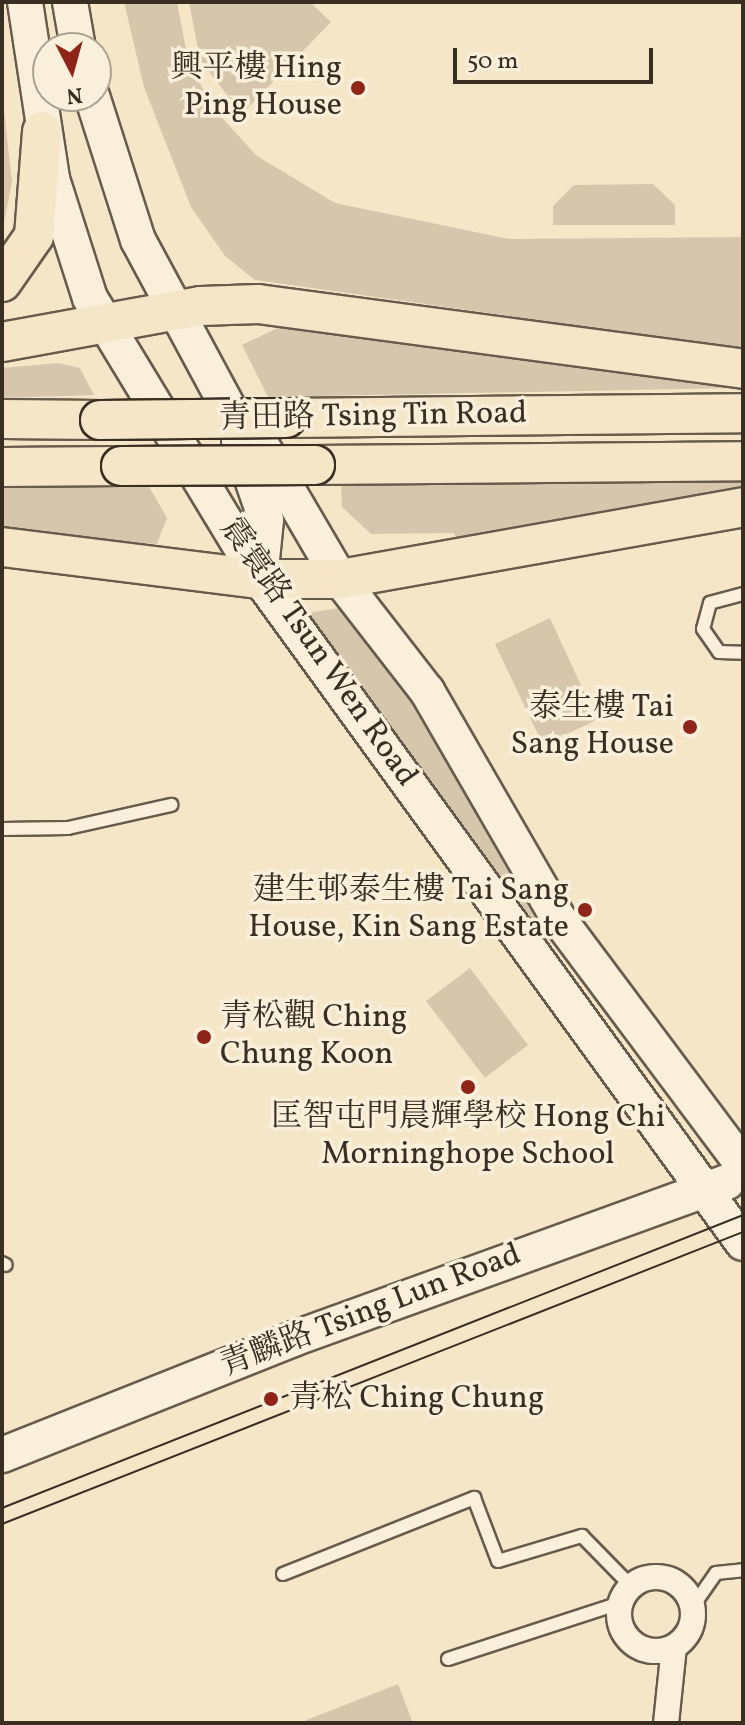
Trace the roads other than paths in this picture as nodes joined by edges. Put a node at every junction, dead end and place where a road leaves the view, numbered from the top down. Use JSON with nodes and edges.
{"nodes":[{"id":1,"x":25,"y":2,"type":"edge"},
{"id":2,"x":70,"y":2,"type":"edge"},
{"id":3,"x":75,"y":32,"type":"edge"},
{"id":4,"x":96,"y":112,"type":"edge"},
{"id":5,"x":42,"y":131,"type":"junction"},
{"id":6,"x":2,"y":282,"type":"edge"},
{"id":7,"x":173,"y":311,"type":"junction"},
{"id":8,"x":106,"y":326,"type":"junction"},
{"id":9,"x":2,"y":342,"type":"edge"},
{"id":10,"x":743,"y":369,"type":"edge"},
{"id":11,"x":231,"y":413,"type":"junction"},
{"id":12,"x":743,"y":413,"type":"edge"},
{"id":13,"x":2,"y":419,"type":"edge"},
{"id":14,"x":743,"y":461,"type":"edge"},
{"id":15,"x":2,"y":467,"type":"edge"},
{"id":16,"x":743,"y":507,"type":"edge"},
{"id":17,"x":2,"y":547,"type":"edge"},
{"id":18,"x":260,"y":579,"type":"junction"},
{"id":19,"x":340,"y":579,"type":"junction"},
{"id":20,"x":740,"y":592,"type":"edge"},
{"id":21,"x":743,"y":653,"type":"edge"},
{"id":22,"x":171,"y":805,"type":"dead end"},
{"id":23,"x":2,"y":829,"type":"edge"},
{"id":24,"x":743,"y":1165,"type":"edge"},
{"id":25,"x":743,"y":1176,"type":"edge"},
{"id":26,"x":706,"y":1189,"type":"junction"},
{"id":27,"x":743,"y":1243,"type":"edge"},
{"id":28,"x":2,"y":1455,"type":"edge"},
{"id":29,"x":743,"y":1570,"type":"edge"},
{"id":30,"x":283,"y":1574,"type":"dead end"},
{"id":31,"x":626,"y":1594,"type":"junction"},
{"id":32,"x":693,"y":1606,"type":"junction"},
{"id":33,"x":674,"y":1647,"type":"junction"},
{"id":34,"x":448,"y":1659,"type":"dead end"},
{"id":35,"x":666,"y":1723,"type":"edge"}],
"edges":[{"from":1,"to":5,"type":"main road","name":"震寰路 Tsun Wen Road"},
{"from":2,"to":3,"type":"main road"},
{"from":4,"to":7,"type":"main road","name":"震寰路 Tsun Wen Road"},
{"from":5,"to":6,"type":"main road"},
{"from":5,"to":8,"type":"main road","name":"震寰路 Tsun Wen Road"},
{"from":7,"to":8,"type":"main road"},
{"from":7,"to":10,"type":"main road"},
{"from":7,"to":11,"type":"main road","name":"震寰路 Tsun Wen Road"},
{"from":8,"to":9,"type":"main road"},
{"from":8,"to":18,"type":"main road","name":"震寰路 Tsun Wen Road"},
{"from":11,"to":18,"type":"main road"},
{"from":11,"to":19,"type":"main road","name":"震寰路 Tsun Wen Road"},
{"from":12,"to":13,"type":"main road","name":"青田路 Tsing Tin Road","bridge":true},
{"from":14,"to":15,"type":"main road","name":"青田路 Tsing Tin Road","bridge":true},
{"from":16,"to":19,"type":"main road"},
{"from":17,"to":18,"type":"main road"},
{"from":18,"to":19,"type":"main road"},
{"from":18,"to":26,"type":"main road","name":"震寰路 Tsun Wen Road"},
{"from":19,"to":24,"type":"main road","name":"震寰路 Tsun Wen Road"},
{"from":20,"to":21,"type":"lane"},
{"from":22,"to":23,"type":"lane"},
{"from":25,"to":26,"type":"main road","name":"青麟路 Tsing Lun Road"},
{"from":26,"to":27,"type":"main road","name":"震寰路 Tsun Wen Road"},
{"from":26,"to":28,"type":"main road","name":"青麟路 Tsing Lun Road"},
{"from":29,"to":32,"type":"lane"},
{"from":30,"to":31,"type":"lane"},
{"from":31,"to":32,"type":"street"},
{"from":31,"to":33,"type":"street"},
{"from":31,"to":34,"type":"lane"},
{"from":32,"to":33,"type":"street"},
{"from":33,"to":35,"type":"street"}]}
